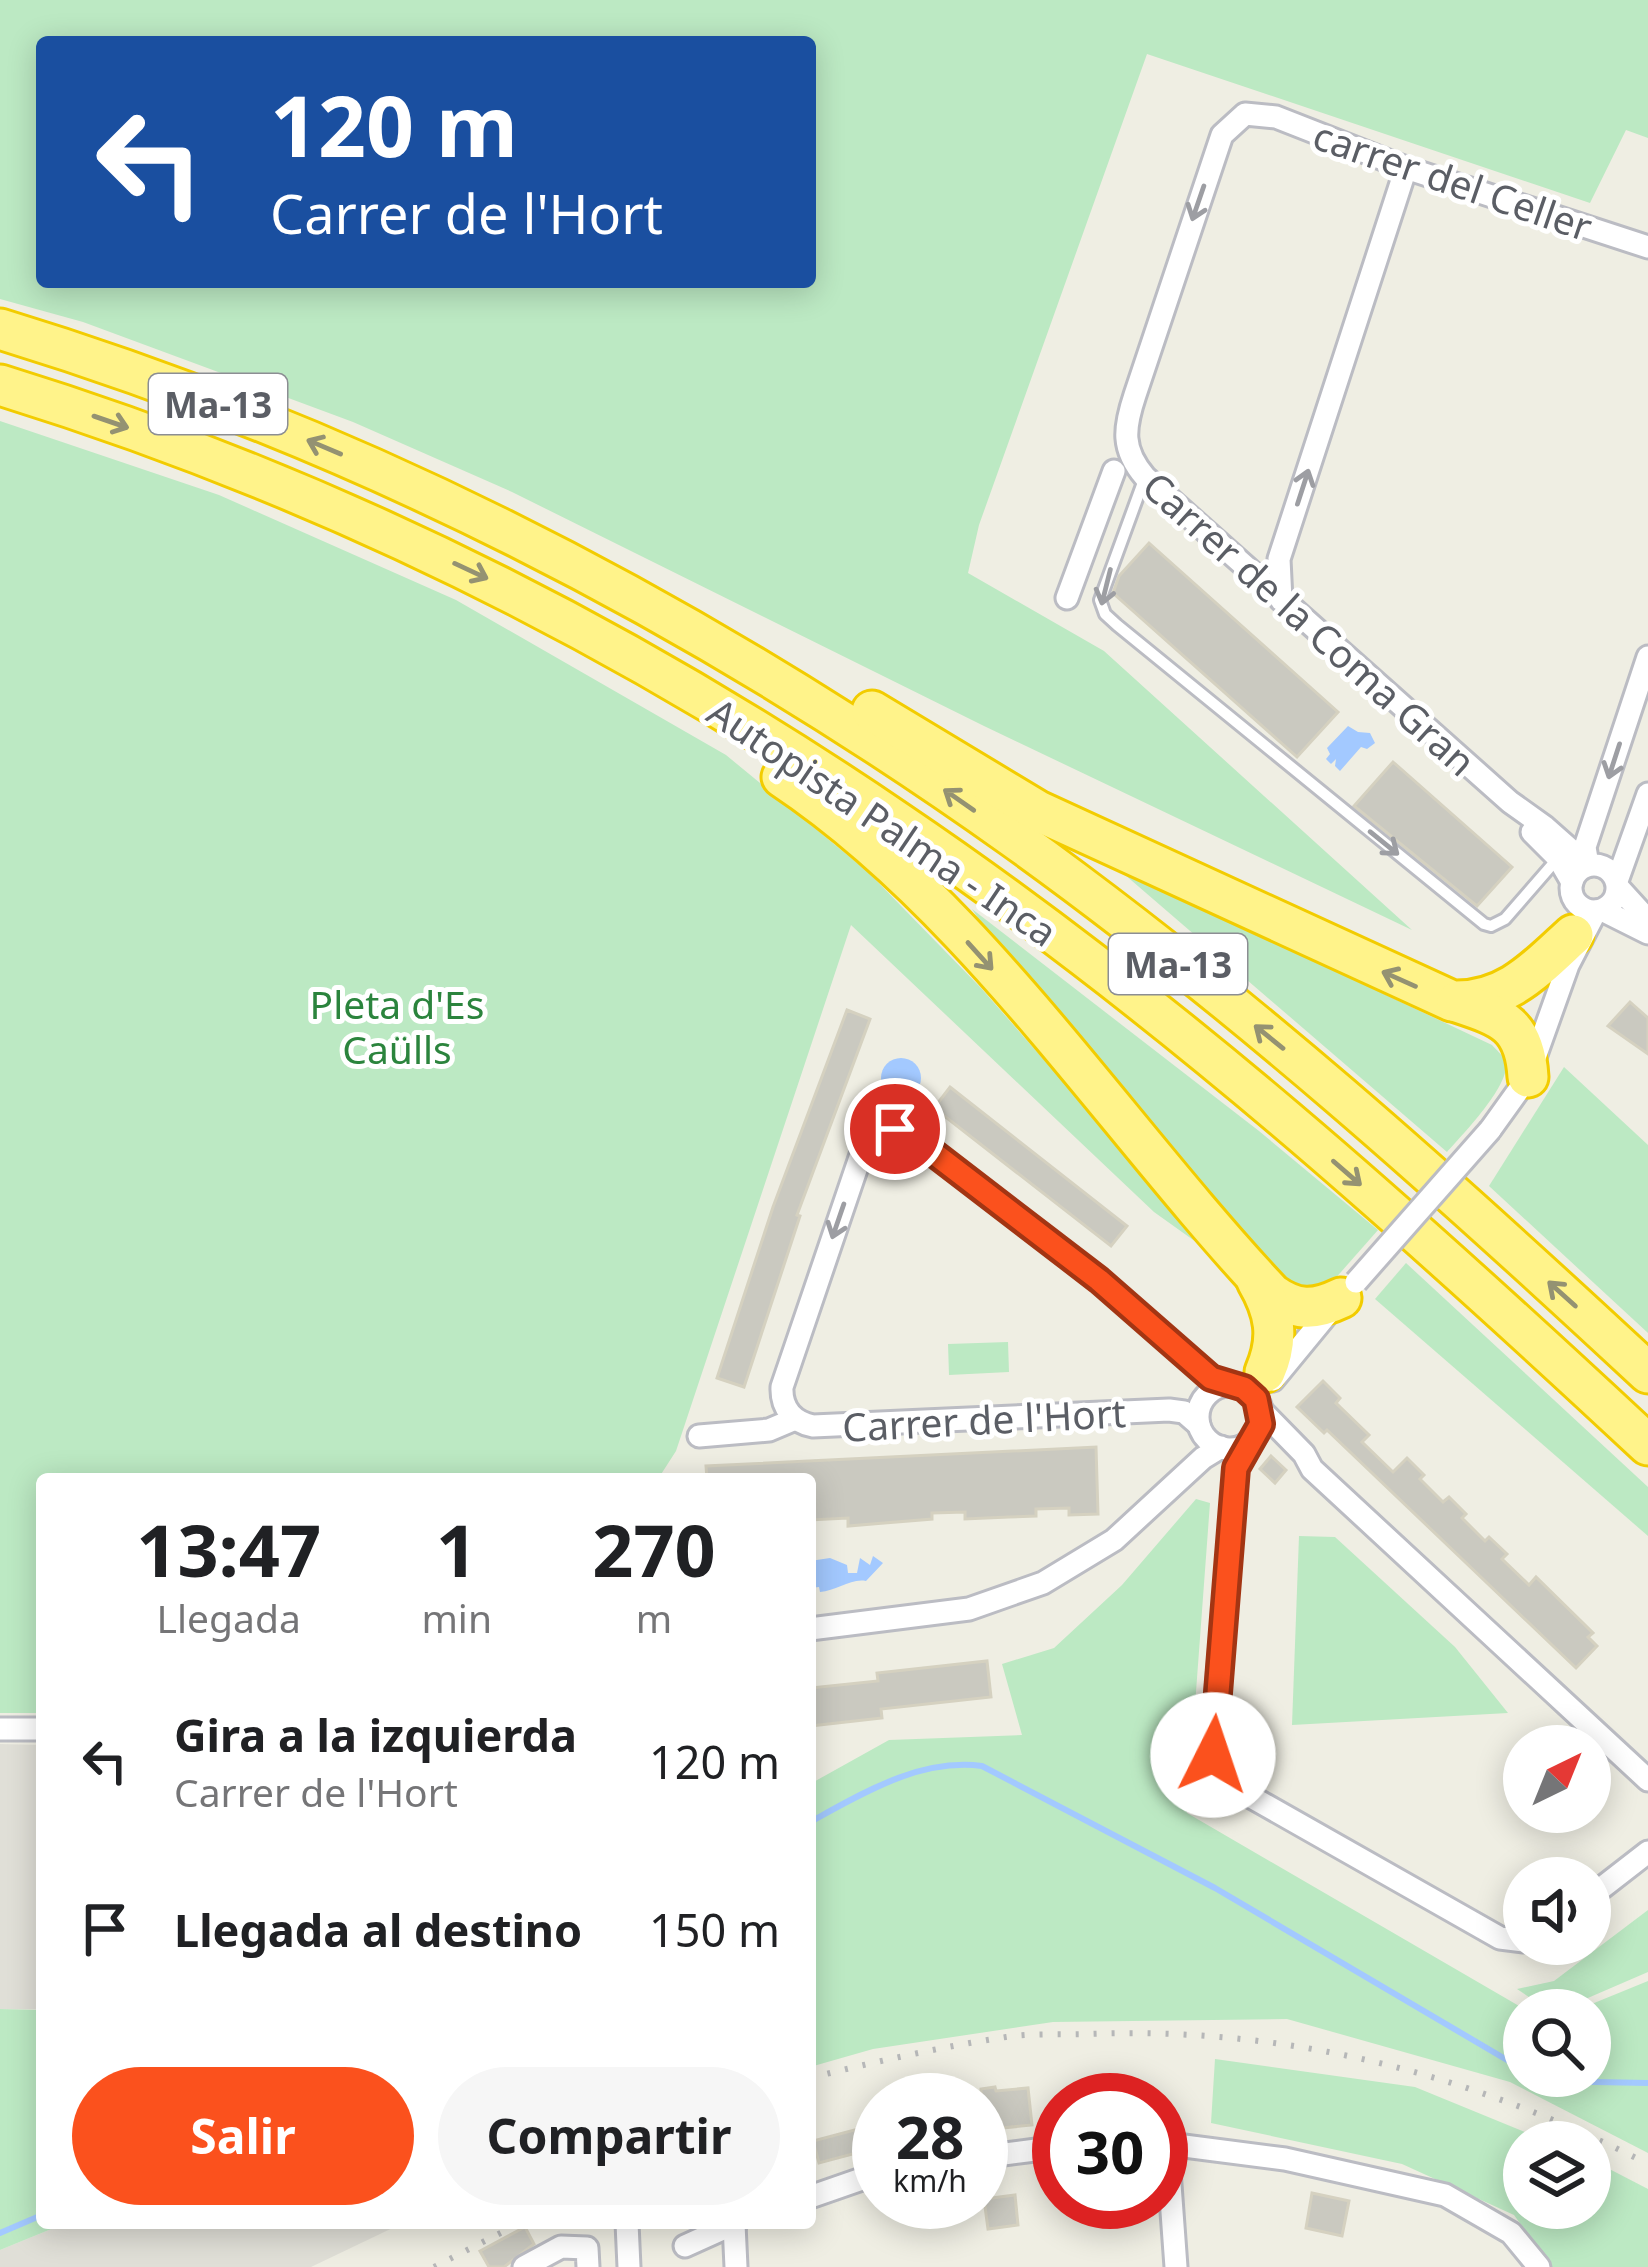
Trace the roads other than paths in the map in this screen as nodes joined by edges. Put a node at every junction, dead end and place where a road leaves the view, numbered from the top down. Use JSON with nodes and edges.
{"nodes":[{"id":1,"x":1258,"y":112,"type":"joint"},
{"id":2,"x":1406,"y":168,"type":"junction"},
{"id":3,"x":1648,"y":247,"type":"edge"},
{"id":4,"x":0,"y":329,"type":"edge"},
{"id":5,"x":0,"y":386,"type":"edge"},
{"id":6,"x":1114,"y":471,"type":"dead end"},
{"id":7,"x":1145,"y":477,"type":"junction"},
{"id":8,"x":1067,"y":598,"type":"dead end"},
{"id":9,"x":1281,"y":599,"type":"junction"},
{"id":10,"x":663,"y":613,"type":"junction"},
{"id":11,"x":1648,"y":657,"type":"edge"},
{"id":12,"x":677,"y":683,"type":"junction"},
{"id":13,"x":1648,"y":794,"type":"edge"},
{"id":14,"x":1510,"y":802,"type":"junction"},
{"id":15,"x":1558,"y":858,"type":"junction"},
{"id":16,"x":1580,"y":873,"type":"junction"},
{"id":17,"x":1617,"y":884,"type":"junction"},
{"id":18,"x":1648,"y":920,"type":"edge"},
{"id":19,"x":1584,"y":926,"type":"junction"},
{"id":20,"x":1648,"y":933,"type":"edge"},
{"id":21,"x":1452,"y":1000,"type":"junction"},
{"id":22,"x":1528,"y":1077,"type":"junction"},
{"id":23,"x":1251,"y":1271,"type":"junction"},
{"id":24,"x":1348,"y":1290,"type":"junction"},
{"id":25,"x":1311,"y":1331,"type":"junction"},
{"id":26,"x":1648,"y":1373,"type":"edge"},
{"id":27,"x":1250,"y":1392,"type":"junction"},
{"id":28,"x":795,"y":1419,"type":"junction"},
{"id":29,"x":1200,"y":1428,"type":"junction"},
{"id":30,"x":699,"y":1436,"type":"dead end"},
{"id":31,"x":1648,"y":1445,"type":"edge"},
{"id":32,"x":1236,"y":1449,"type":"junction"},
{"id":33,"x":1312,"y":1469,"type":"junction"},
{"id":34,"x":1160,"y":1498,"type":"junction"},
{"id":35,"x":816,"y":1628,"type":"edge"},
{"id":36,"x":0,"y":1729,"type":"edge"},
{"id":37,"x":36,"y":1729,"type":"edge"},
{"id":38,"x":1648,"y":1780,"type":"edge"},
{"id":39,"x":1648,"y":1852,"type":"edge"},
{"id":40,"x":1611,"y":1881,"type":"edge"},
{"id":41,"x":1503,"y":1938,"type":"edge"},
{"id":42,"x":1188,"y":2146,"type":"edge"},
{"id":43,"x":852,"y":2182,"type":"edge"},
{"id":44,"x":816,"y":2195,"type":"edge"},
{"id":45,"x":627,"y":2229,"type":"edge"},
{"id":46,"x":722,"y":2229,"type":"edge"},
{"id":47,"x":735,"y":2229,"type":"edge"},
{"id":48,"x":1172,"y":2229,"type":"edge"},
{"id":49,"x":685,"y":2246,"type":"dead end"},
{"id":50,"x":524,"y":2267,"type":"edge"},
{"id":51,"x":588,"y":2267,"type":"edge"},
{"id":52,"x":629,"y":2267,"type":"edge"},
{"id":53,"x":736,"y":2267,"type":"edge"},
{"id":54,"x":1176,"y":2267,"type":"edge"},
{"id":55,"x":1539,"y":2267,"type":"edge"}],
"edges":[{"from":1,"to":2,"type":"street","name":"carrer del Celler"},
{"from":1,"to":7,"type":"street","name":"Carrer de la Coma Gran","one_way":true},
{"from":2,"to":3,"type":"street","name":"carrer del Celler"},
{"from":9,"to":2,"type":"street","one_way":true},
{"from":10,"to":4,"type":"highway","name":"Autopista Palma - Inca","number":"Ma-13","one_way":true},
{"from":5,"to":12,"type":"highway","name":"Autopista Palma - Inca","number":"Ma-13","one_way":true},
{"from":6,"to":8,"type":"street"},
{"from":7,"to":9,"type":"street","name":"Carrer de la Coma Gran"},
{"from":7,"to":15,"type":"lane","one_way":true},
{"from":9,"to":14,"type":"street","name":"Carrer de la Coma Gran"},
{"from":21,"to":10,"type":"highway","one_way":true},
{"from":26,"to":10,"type":"highway","name":"Autopista Palma - Inca","number":"Ma-13","one_way":true},
{"from":11,"to":16,"type":"street","one_way":true},
{"from":12,"to":23,"type":"highway","one_way":true},
{"from":12,"to":31,"type":"highway","name":"Autopista Palma - Inca","number":"Ma-13","one_way":true},
{"from":13,"to":17,"type":"street"},
{"from":14,"to":15,"type":"street","name":"Carrer de la Coma Gran"},
{"from":14,"to":16,"type":"street","name":"Carrer de la Coma Gran"},
{"from":15,"to":16,"type":"street","name":"Carrer de la Coma Gran"},
{"from":16,"to":17,"type":"street"},
{"from":16,"to":19,"type":"street"},
{"from":17,"to":18,"type":"street"},
{"from":17,"to":19,"type":"street"},
{"from":19,"to":20,"type":"street"},
{"from":19,"to":21,"type":"highway"},
{"from":19,"to":22,"type":"street"},
{"from":21,"to":22,"type":"highway"},
{"from":22,"to":24,"type":"street","bridge":true},
{"from":23,"to":24,"type":"highway"},
{"from":23,"to":27,"type":"highway"},
{"from":24,"to":25,"type":"street"},
{"from":25,"to":27,"type":"street"},
{"from":25,"to":27,"type":"street"},
{"from":27,"to":28,"type":"street","name":"Carrer de l'Hort","one_way":true},
{"from":27,"to":29,"type":"street"},
{"from":27,"to":32,"type":"street"},
{"from":27,"to":33,"type":"street"},
{"from":28,"to":29,"type":"street","name":"Carrer de l'Hort"},
{"from":28,"to":30,"type":"street"},
{"from":29,"to":32,"type":"street"},
{"from":29,"to":34,"type":"street"},
{"from":32,"to":33,"type":"street"},
{"from":32,"to":34,"type":"street"},
{"from":32,"to":41,"type":"street"},
{"from":33,"to":38,"type":"street"},
{"from":34,"to":35,"type":"street"},
{"from":36,"to":37,"type":"street"},
{"from":39,"to":40,"type":"street"},
{"from":42,"to":55,"type":"street"},
{"from":43,"to":44,"type":"street"},
{"from":45,"to":52,"type":"street"},
{"from":46,"to":49,"type":"street"},
{"from":47,"to":53,"type":"street"},
{"from":48,"to":54,"type":"street"},
{"from":50,"to":51,"type":"street"}]}
